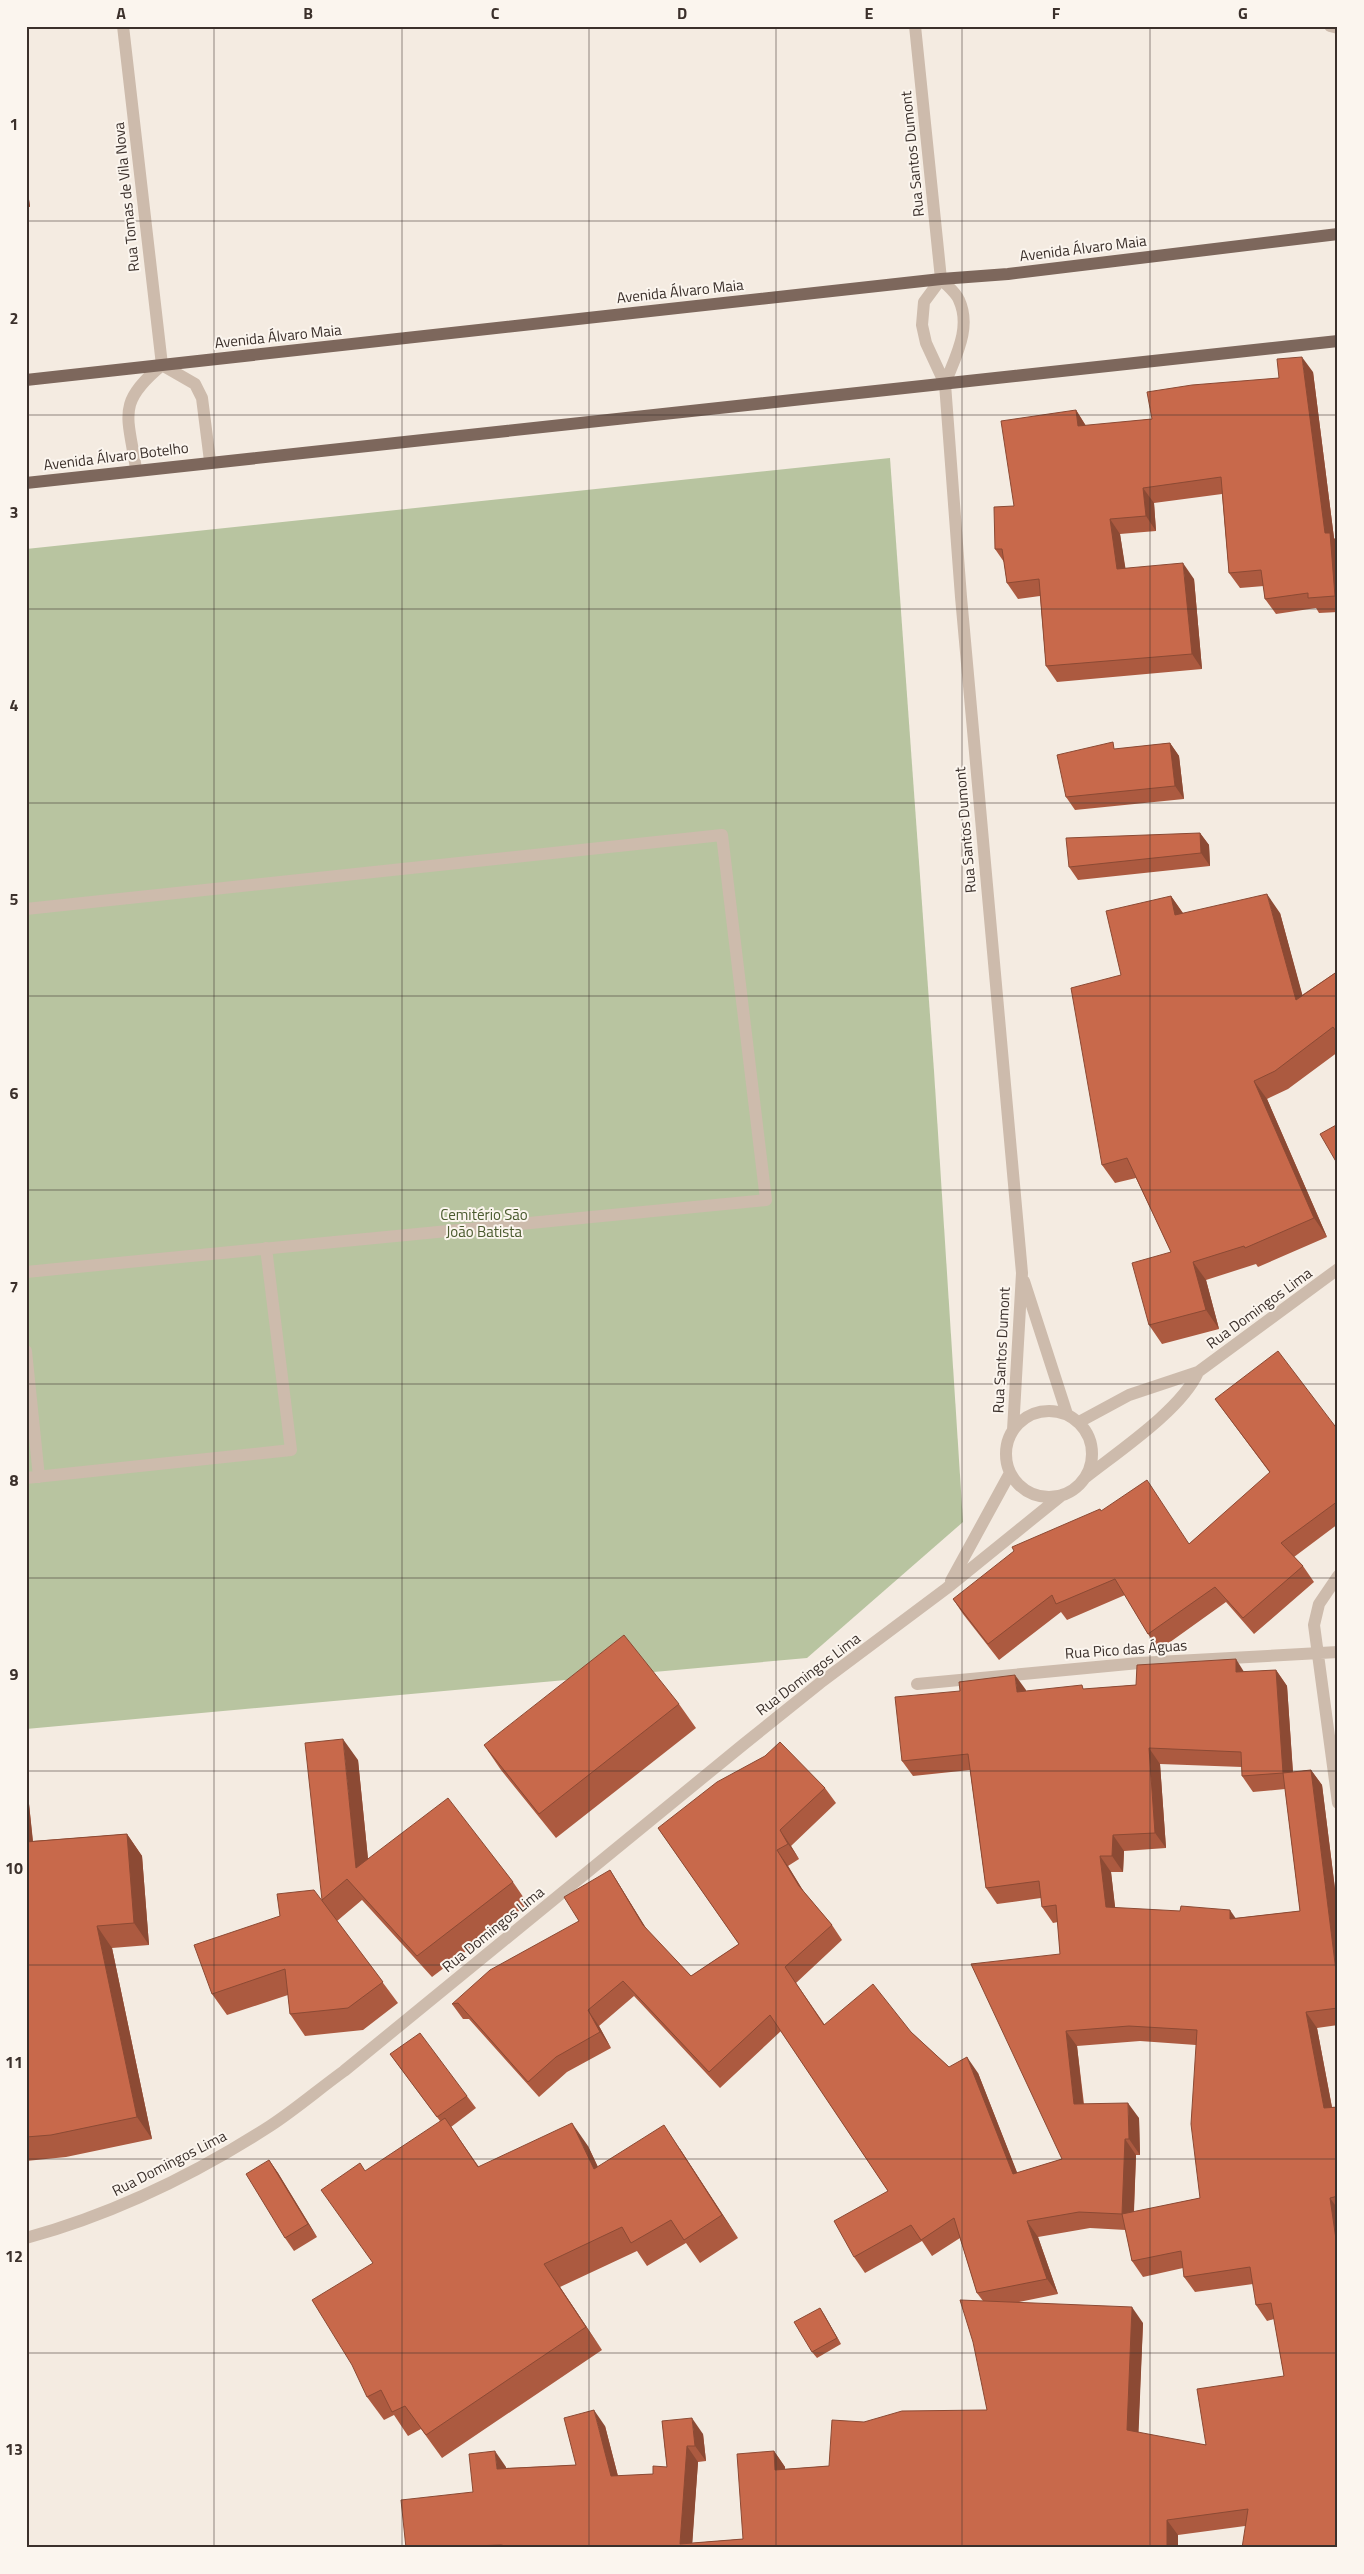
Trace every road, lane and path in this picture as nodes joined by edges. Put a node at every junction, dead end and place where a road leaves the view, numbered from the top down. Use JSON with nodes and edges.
{"nodes":[{"id":1,"x":123,"y":26,"type":"edge"},
{"id":2,"x":915,"y":26,"type":"edge"},
{"id":3,"x":1330,"y":26,"type":"edge"},
{"id":4,"x":1338,"y":28,"type":"edge"},
{"id":5,"x":1338,"y":234,"type":"edge"},
{"id":6,"x":941,"y":279,"type":"junction"},
{"id":7,"x":1338,"y":341,"type":"edge"},
{"id":8,"x":162,"y":365,"type":"junction"},
{"id":9,"x":26,"y":380,"type":"edge"},
{"id":10,"x":945,"y":384,"type":"junction"},
{"id":11,"x":210,"y":462,"type":"junction"},
{"id":12,"x":136,"y":469,"type":"junction"},
{"id":13,"x":26,"y":483,"type":"edge"},
{"id":14,"x":26,"y":909,"type":"edge"},
{"id":15,"x":266,"y":1248,"type":"junction"},
{"id":16,"x":1338,"y":1269,"type":"edge"},
{"id":17,"x":26,"y":1272,"type":"edge"},
{"id":18,"x":1022,"y":1273,"type":"junction"},
{"id":19,"x":26,"y":1351,"type":"edge"},
{"id":20,"x":1198,"y":1372,"type":"junction"},
{"id":21,"x":1067,"y":1414,"type":"junction"},
{"id":22,"x":1079,"y":1422,"type":"junction"},
{"id":23,"x":1013,"y":1430,"type":"junction"},
{"id":24,"x":1010,"y":1473,"type":"junction"},
{"id":25,"x":33,"y":1478,"type":"edge"},
{"id":26,"x":1086,"y":1478,"type":"junction"},
{"id":27,"x":1062,"y":1495,"type":"junction"},
{"id":28,"x":1338,"y":1576,"type":"edge"},
{"id":29,"x":947,"y":1588,"type":"junction"},
{"id":30,"x":1338,"y":1652,"type":"edge"},
{"id":31,"x":1318,"y":1655,"type":"junction"},
{"id":32,"x":917,"y":1684,"type":"dead end"},
{"id":33,"x":1338,"y":1803,"type":"edge"},
{"id":34,"x":26,"y":2238,"type":"edge"}],
"edges":[{"from":1,"to":8,"type":"street","name":"Rua Tomas de Vila Nova"},
{"from":2,"to":6,"type":"street","name":"Rua Santos Dumont"},
{"from":3,"to":4,"type":"street"},
{"from":5,"to":6,"type":"main road","name":"Avenida Álvaro Maia"},
{"from":6,"to":8,"type":"main road","name":"Avenida Álvaro Maia"},
{"from":6,"to":10,"type":"street","name":"Rua Santos Dumont"},
{"from":6,"to":10,"type":"street","name":"Rua Santos Dumont"},
{"from":7,"to":10,"type":"main road"},
{"from":8,"to":9,"type":"main road","name":"Avenida Álvaro Maia"},
{"from":8,"to":11,"type":"street"},
{"from":8,"to":12,"type":"street"},
{"from":10,"to":11,"type":"main road"},
{"from":10,"to":18,"type":"street","name":"Rua Santos Dumont"},
{"from":11,"to":12,"type":"main road","name":"Avenida Álvaro Botelho"},
{"from":12,"to":13,"type":"main road","name":"Avenida Álvaro Botelho"},
{"from":14,"to":15,"type":"street"},
{"from":15,"to":17,"type":"street"},
{"from":15,"to":25,"type":"street"},
{"from":16,"to":20,"type":"street","name":"Rua Domingos Lima"},
{"from":18,"to":21,"type":"street","name":"Rua Santos Dumont"},
{"from":18,"to":23,"type":"street","name":"Rua Santos Dumont"},
{"from":19,"to":25,"type":"street"},
{"from":20,"to":22,"type":"street","name":"Rua Domingos Lima"},
{"from":20,"to":26,"type":"street","name":"Rua Domingos Lima"},
{"from":21,"to":22,"type":"street"},
{"from":21,"to":23,"type":"street"},
{"from":22,"to":26,"type":"street"},
{"from":23,"to":24,"type":"street"},
{"from":24,"to":27,"type":"street"},
{"from":24,"to":29,"type":"street","name":"Rua Domingos Lima"},
{"from":26,"to":27,"type":"street"},
{"from":27,"to":29,"type":"street","name":"Rua Domingos Lima"},
{"from":28,"to":31,"type":"street"},
{"from":29,"to":34,"type":"street","name":"Rua Domingos Lima"},
{"from":30,"to":31,"type":"street","name":"Rua Pico das Águas"},
{"from":31,"to":32,"type":"street","name":"Rua Pico das Águas"},
{"from":31,"to":33,"type":"street"}]}
